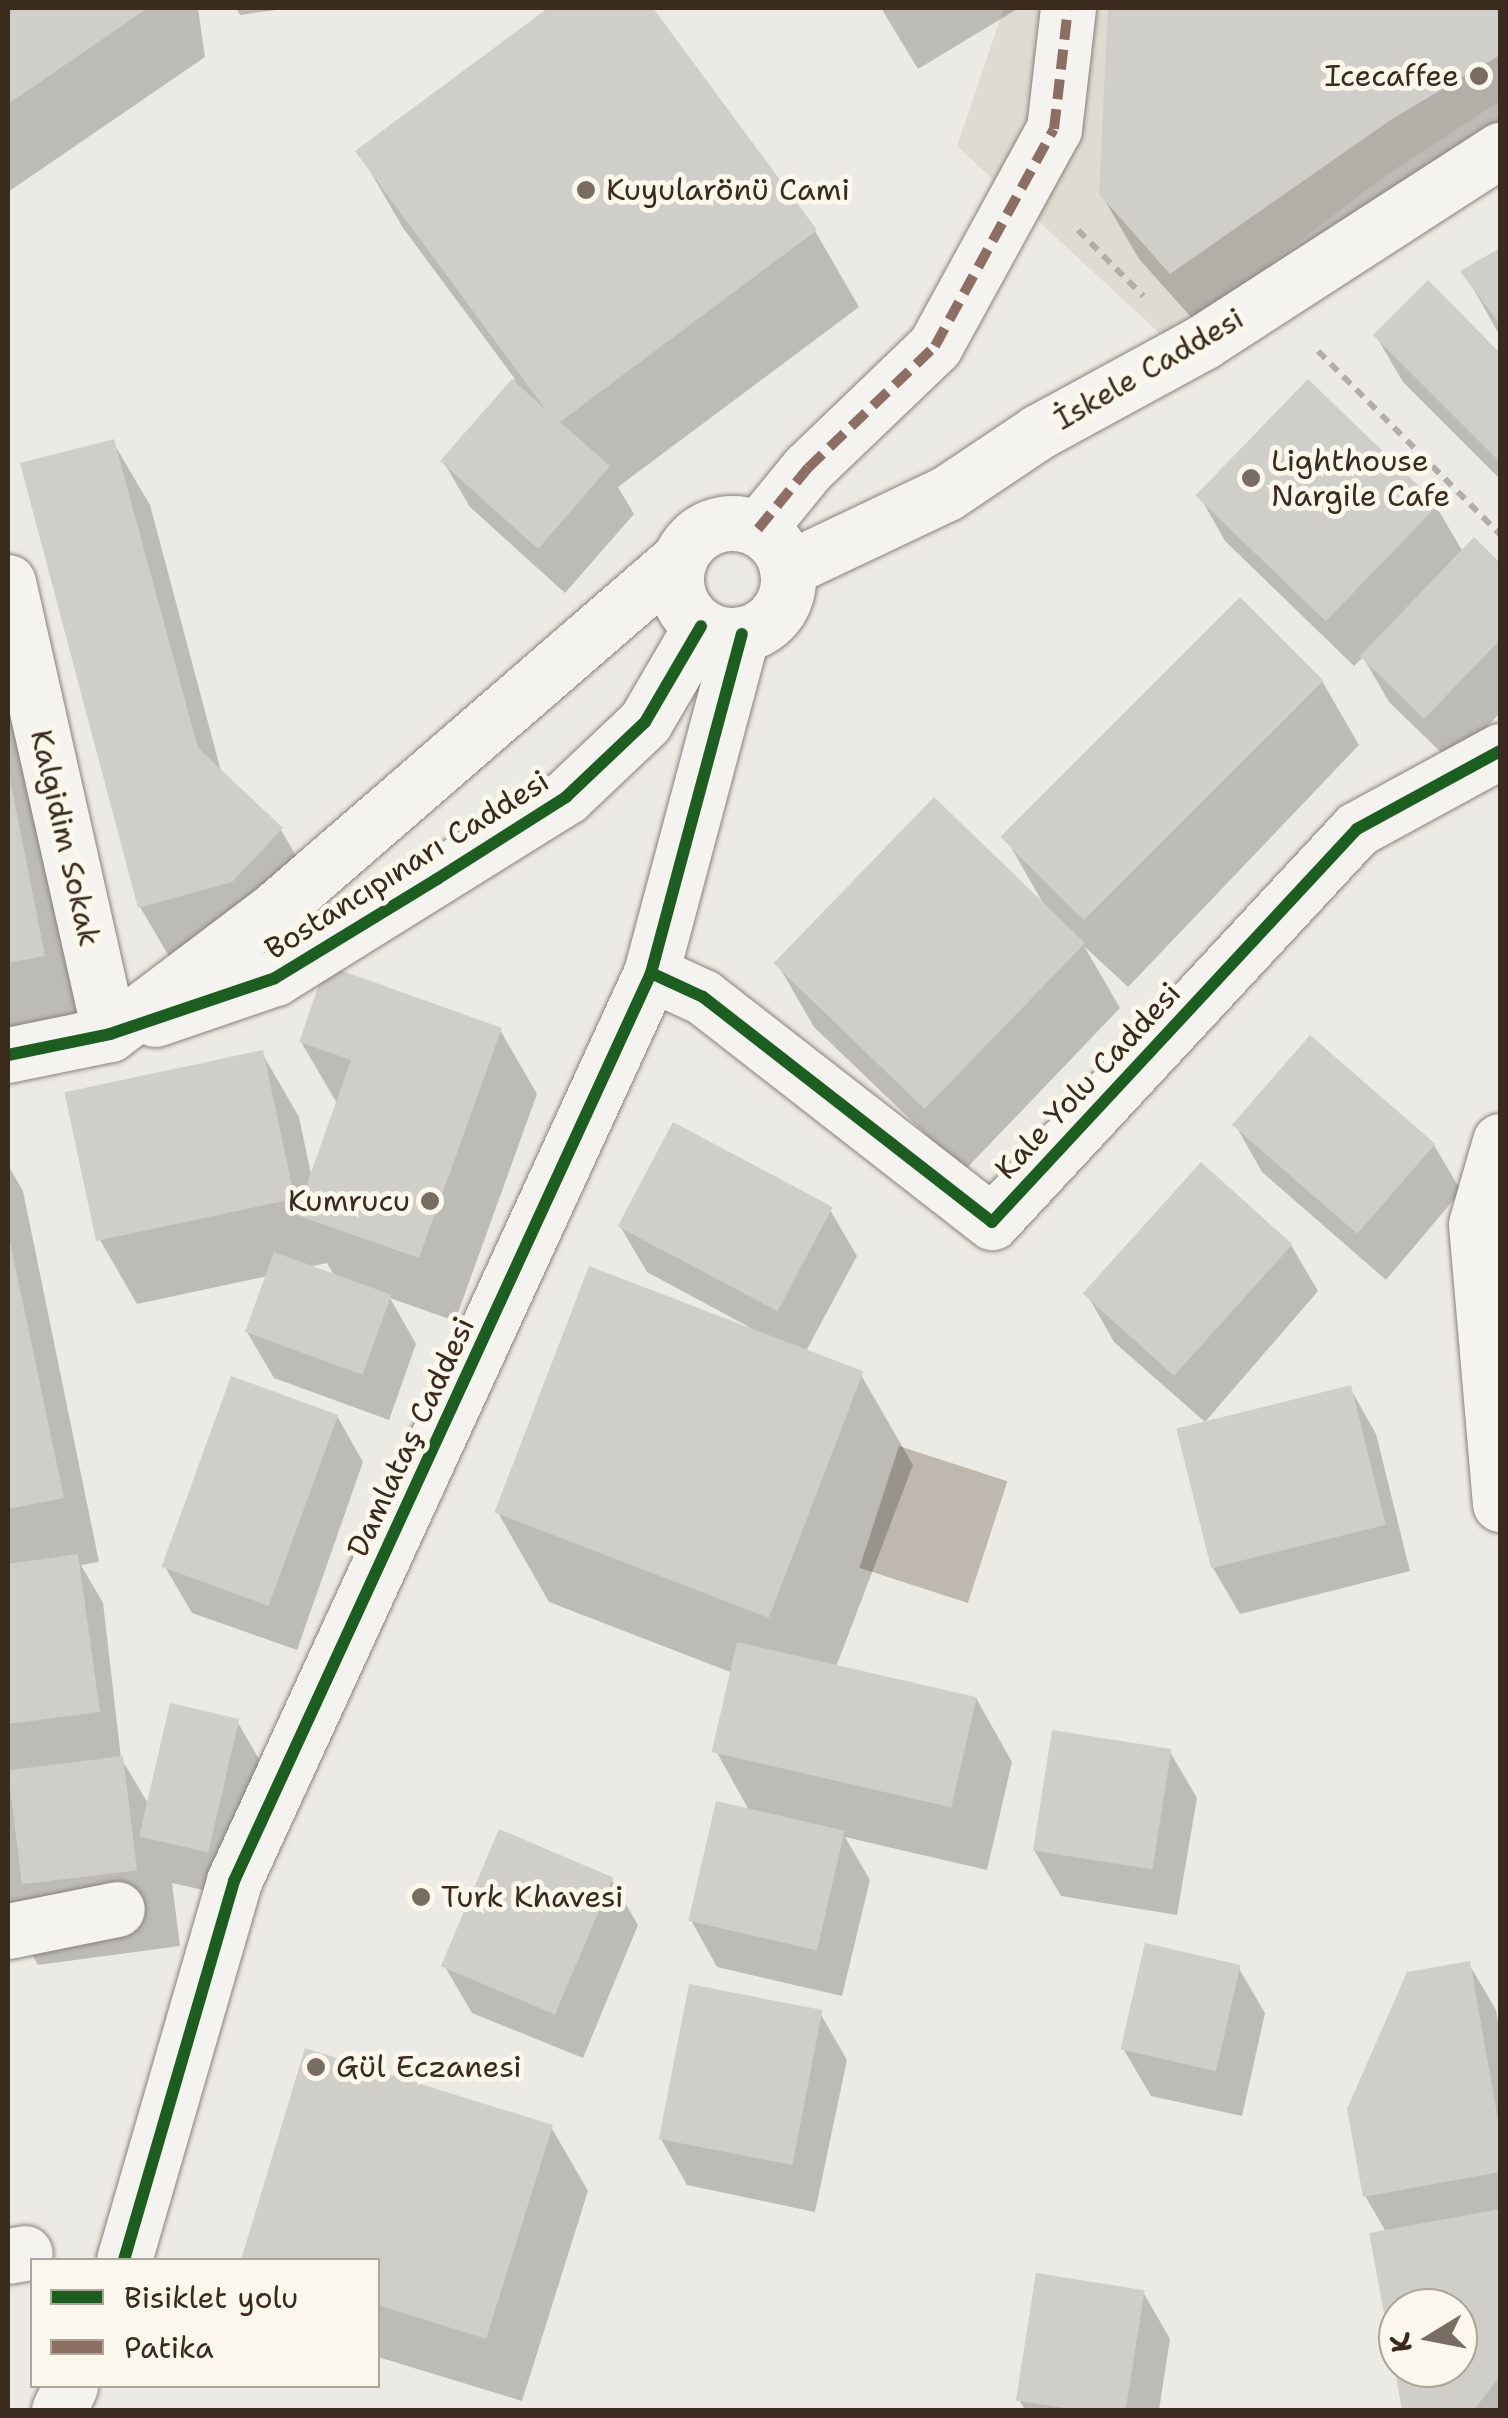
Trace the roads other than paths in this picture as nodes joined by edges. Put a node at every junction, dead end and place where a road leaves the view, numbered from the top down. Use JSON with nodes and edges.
{"nodes":[{"id":1,"x":1068,"y":8,"type":"edge"},
{"id":2,"x":1500,"y":150,"type":"edge"},
{"id":3,"x":772,"y":549,"type":"junction"},
{"id":4,"x":679,"y":559,"type":"junction"},
{"id":5,"x":8,"y":582,"type":"edge"},
{"id":6,"x":721,"y":630,"type":"junction"},
{"id":7,"x":1500,"y":751,"type":"edge"},
{"id":8,"x":651,"y":973,"type":"junction"},
{"id":9,"x":110,"y":1034,"type":"junction"},
{"id":10,"x":8,"y":1055,"type":"edge"},
{"id":11,"x":1500,"y":1141,"type":"edge"},
{"id":12,"x":1491,"y":1289,"type":"edge"},
{"id":13,"x":1500,"y":1504,"type":"edge"},
{"id":14,"x":117,"y":1909,"type":"dead end"},
{"id":15,"x":8,"y":1932,"type":"edge"},
{"id":16,"x":125,"y":2258,"type":"edge"}],
"edges":[{"from":1,"to":3,"type":"street"},
{"from":2,"to":3,"type":"street","name":"İskele Caddesi"},
{"from":3,"to":4,"type":"street"},
{"from":3,"to":6,"type":"street"},
{"from":4,"to":6,"type":"street"},
{"from":4,"to":9,"type":"street","name":"Bostancıpınarı Caddesi"},
{"from":5,"to":9,"type":"street","name":"Kalgidim Sokak"},
{"from":6,"to":8,"type":"street","name":"Damlataş Caddesi"},
{"from":6,"to":9,"type":"street","name":"Bostancıpınarı Caddesi"},
{"from":7,"to":8,"type":"street","name":"Kale Yolu Caddesi"},
{"from":8,"to":16,"type":"street","name":"Damlataş Caddesi"},
{"from":9,"to":10,"type":"street","name":"Bostancıpınarı Caddesi"},
{"from":11,"to":12,"type":"street"},
{"from":12,"to":13,"type":"street"},
{"from":14,"to":15,"type":"street"}]}
